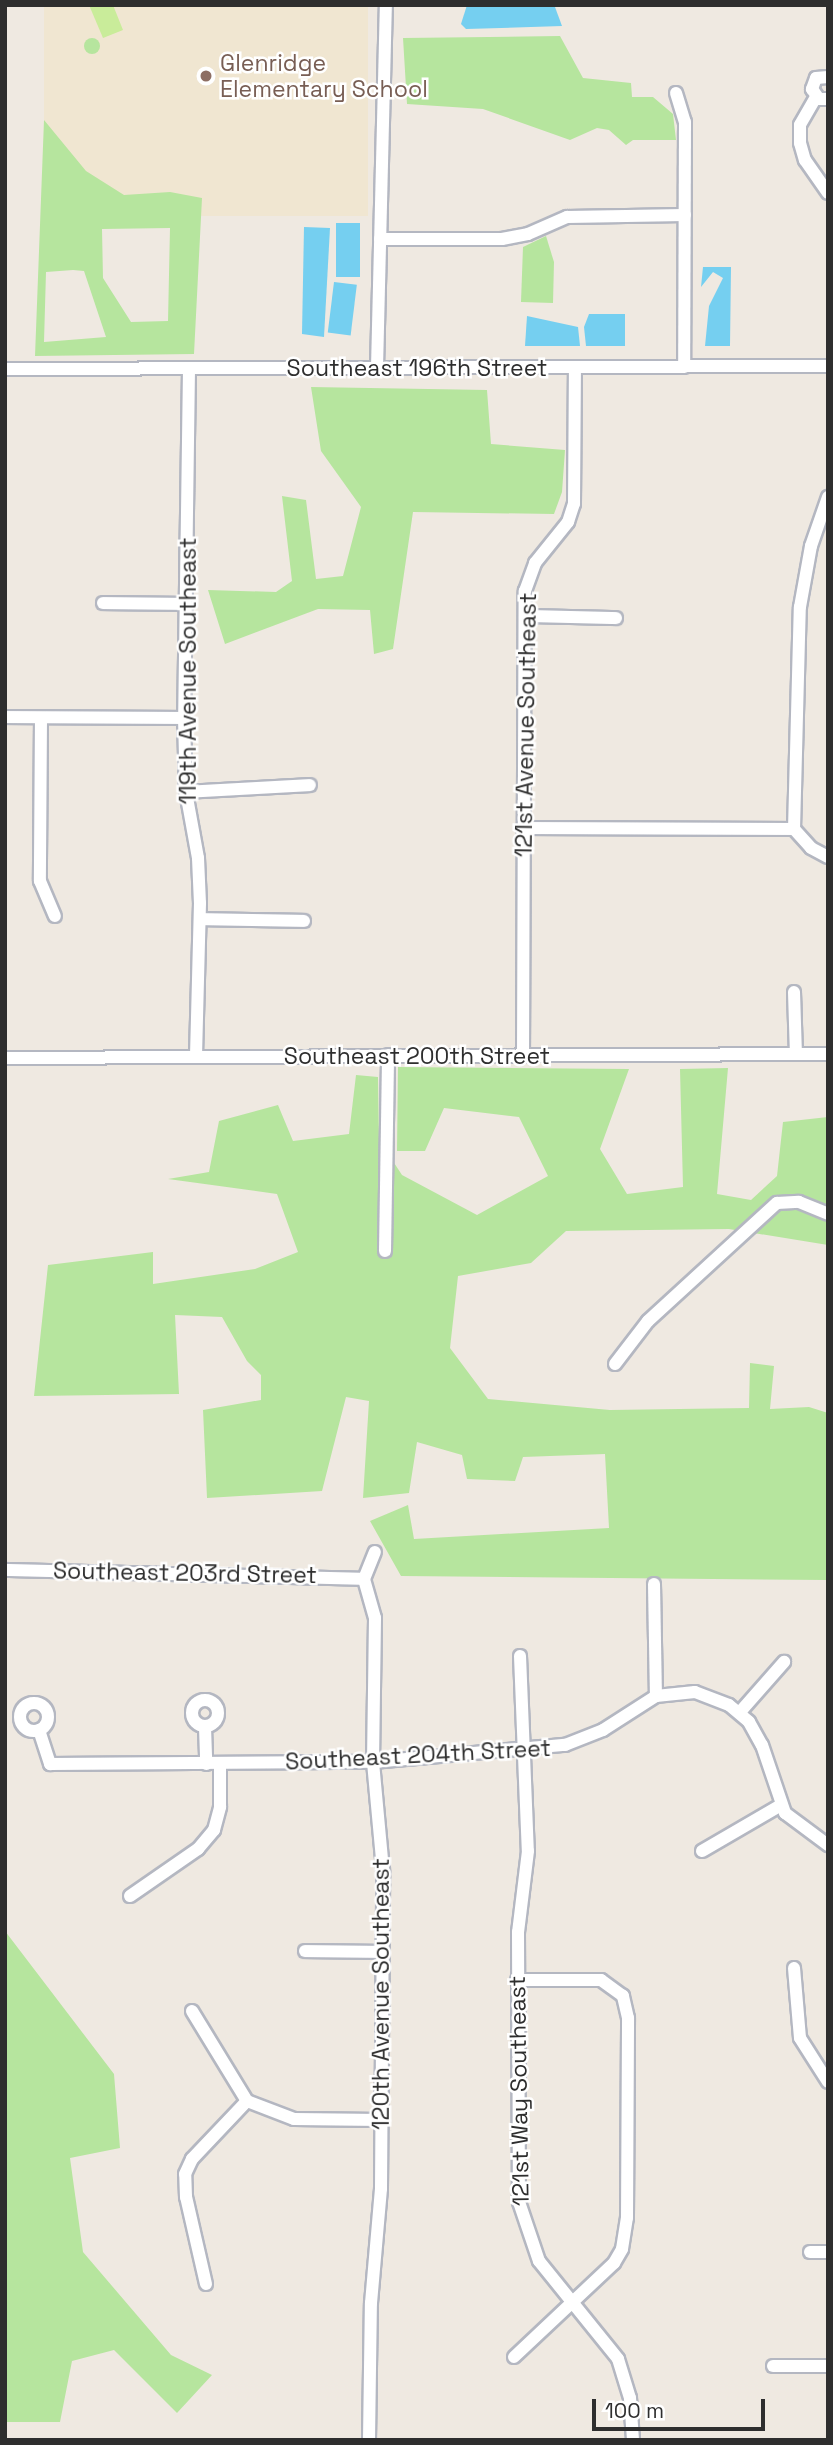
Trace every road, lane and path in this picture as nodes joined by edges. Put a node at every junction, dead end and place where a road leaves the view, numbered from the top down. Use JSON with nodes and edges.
{"nodes":[{"id":1,"x":386,"y":5,"type":"edge"},
{"id":2,"x":828,"y":76,"type":"edge"},
{"id":3,"x":676,"y":93,"type":"dead end"},
{"id":4,"x":822,"y":98,"type":"edge"},
{"id":5,"x":828,"y":193,"type":"edge"},
{"id":6,"x":685,"y":215,"type":"junction"},
{"id":7,"x":380,"y":239,"type":"junction"},
{"id":8,"x":828,"y":366,"type":"edge"},
{"id":9,"x":575,"y":367,"type":"junction"},
{"id":10,"x":684,"y":367,"type":"junction"},
{"id":11,"x":377,"y":368,"type":"junction"},
{"id":12,"x":5,"y":369,"type":"edge"},
{"id":13,"x":189,"y":369,"type":"junction"},
{"id":14,"x":828,"y":497,"type":"edge"},
{"id":15,"x":103,"y":603,"type":"dead end"},
{"id":16,"x":186,"y":604,"type":"junction"},
{"id":17,"x":525,"y":616,"type":"junction"},
{"id":18,"x":616,"y":618,"type":"dead end"},
{"id":19,"x":5,"y":717,"type":"edge"},
{"id":20,"x":41,"y":718,"type":"junction"},
{"id":21,"x":184,"y":718,"type":"junction"},
{"id":22,"x":310,"y":785,"type":"dead end"},
{"id":23,"x":186,"y":792,"type":"junction"},
{"id":24,"x":525,"y":828,"type":"junction"},
{"id":25,"x":794,"y":829,"type":"junction"},
{"id":26,"x":828,"y":857,"type":"edge"},
{"id":27,"x":55,"y":916,"type":"dead end"},
{"id":28,"x":200,"y":919,"type":"junction"},
{"id":29,"x":304,"y":921,"type":"dead end"},
{"id":30,"x":794,"y":992,"type":"dead end"},
{"id":31,"x":796,"y":1054,"type":"junction"},
{"id":32,"x":828,"y":1054,"type":"edge"},
{"id":33,"x":388,"y":1055,"type":"junction"},
{"id":34,"x":523,"y":1056,"type":"junction"},
{"id":35,"x":196,"y":1057,"type":"junction"},
{"id":36,"x":5,"y":1058,"type":"edge"},
{"id":37,"x":828,"y":1214,"type":"edge"},
{"id":38,"x":385,"y":1251,"type":"dead end"},
{"id":39,"x":615,"y":1364,"type":"dead end"},
{"id":40,"x":375,"y":1552,"type":"dead end"},
{"id":41,"x":5,"y":1570,"type":"edge"},
{"id":42,"x":364,"y":1579,"type":"junction"},
{"id":43,"x":654,"y":1584,"type":"dead end"},
{"id":44,"x":520,"y":1656,"type":"dead end"},
{"id":45,"x":783,"y":1662,"type":"dead end"},
{"id":46,"x":656,"y":1696,"type":"junction"},
{"id":47,"x":740,"y":1712,"type":"junction"},
{"id":48,"x":205,"y":1727,"type":"dead end"},
{"id":49,"x":39,"y":1730,"type":"dead end"},
{"id":50,"x":524,"y":1751,"type":"junction"},
{"id":51,"x":373,"y":1762,"type":"junction"},
{"id":52,"x":206,"y":1764,"type":"junction"},
{"id":53,"x":220,"y":1764,"type":"junction"},
{"id":54,"x":781,"y":1805,"type":"junction"},
{"id":55,"x":828,"y":1845,"type":"edge"},
{"id":56,"x":702,"y":1851,"type":"dead end"},
{"id":57,"x":130,"y":1896,"type":"dead end"},
{"id":58,"x":305,"y":1951,"type":"dead end"},
{"id":59,"x":383,"y":1952,"type":"junction"},
{"id":60,"x":794,"y":1968,"type":"dead end"},
{"id":61,"x":517,"y":1980,"type":"junction"},
{"id":62,"x":192,"y":2011,"type":"dead end"},
{"id":63,"x":828,"y":2082,"type":"edge"},
{"id":64,"x":247,"y":2101,"type":"junction"},
{"id":65,"x":382,"y":2120,"type":"junction"},
{"id":66,"x":810,"y":2252,"type":"dead end"},
{"id":67,"x":828,"y":2252,"type":"edge"},
{"id":68,"x":206,"y":2284,"type":"dead end"},
{"id":69,"x":570,"y":2303,"type":"junction"},
{"id":70,"x":514,"y":2357,"type":"dead end"},
{"id":71,"x":773,"y":2366,"type":"dead end"},
{"id":72,"x":828,"y":2366,"type":"edge"},
{"id":73,"x":369,"y":2440,"type":"edge"},
{"id":74,"x":633,"y":2440,"type":"edge"}],
"edges":[{"from":1,"to":7,"type":"street"},
{"from":2,"to":4,"type":"street"},
{"from":3,"to":6,"type":"street"},
{"from":4,"to":5,"type":"street"},
{"from":6,"to":7,"type":"street"},
{"from":6,"to":10,"type":"street"},
{"from":7,"to":11,"type":"street"},
{"from":8,"to":10,"type":"street","name":"Southeast 196th Street"},
{"from":9,"to":10,"type":"street","name":"Southeast 196th Street"},
{"from":9,"to":11,"type":"street","name":"Southeast 196th Street"},
{"from":9,"to":17,"type":"street","name":"121st Avenue Southeast"},
{"from":11,"to":13,"type":"street","name":"Southeast 196th Street"},
{"from":12,"to":13,"type":"street","name":"Southeast 196th Street"},
{"from":13,"to":16,"type":"street","name":"119th Avenue Southeast"},
{"from":14,"to":25,"type":"street"},
{"from":15,"to":16,"type":"street"},
{"from":16,"to":21,"type":"street","name":"119th Avenue Southeast"},
{"from":17,"to":18,"type":"street"},
{"from":17,"to":24,"type":"street","name":"121st Avenue Southeast"},
{"from":19,"to":20,"type":"street"},
{"from":20,"to":21,"type":"street"},
{"from":20,"to":27,"type":"street"},
{"from":21,"to":23,"type":"street","name":"119th Avenue Southeast"},
{"from":22,"to":23,"type":"street"},
{"from":23,"to":28,"type":"street","name":"119th Avenue Southeast"},
{"from":24,"to":25,"type":"street"},
{"from":24,"to":34,"type":"street","name":"121st Avenue Southeast"},
{"from":25,"to":26,"type":"street"},
{"from":28,"to":29,"type":"street"},
{"from":28,"to":35,"type":"street","name":"119th Avenue Southeast"},
{"from":30,"to":31,"type":"street"},
{"from":31,"to":32,"type":"street","name":"Southeast 200th Street"},
{"from":31,"to":34,"type":"street","name":"Southeast 200th Street"},
{"from":33,"to":34,"type":"street","name":"Southeast 200th Street"},
{"from":33,"to":35,"type":"street","name":"Southeast 200th Street"},
{"from":33,"to":38,"type":"street"},
{"from":35,"to":36,"type":"street","name":"Southeast 200th Street"},
{"from":37,"to":39,"type":"street"},
{"from":40,"to":42,"type":"street"},
{"from":41,"to":42,"type":"street","name":"Southeast 203rd Street"},
{"from":42,"to":51,"type":"street","name":"120th Avenue Southeast"},
{"from":43,"to":46,"type":"street"},
{"from":44,"to":50,"type":"street","name":"121st Way Southeast"},
{"from":45,"to":47,"type":"street"},
{"from":46,"to":47,"type":"street","name":"Southeast 204th Street"},
{"from":46,"to":50,"type":"street","name":"Southeast 204th Street"},
{"from":47,"to":54,"type":"street","name":"Southeast 204th Street"},
{"from":48,"to":52,"type":"street"},
{"from":49,"to":52,"type":"street","name":"Southeast 204th Street"},
{"from":50,"to":51,"type":"street","name":"Southeast 204th Street"},
{"from":50,"to":61,"type":"street","name":"121st Way Southeast"},
{"from":51,"to":53,"type":"street","name":"Southeast 204th Street"},
{"from":51,"to":59,"type":"street","name":"120th Avenue Southeast"},
{"from":52,"to":53,"type":"street","name":"Southeast 204th Street"},
{"from":53,"to":57,"type":"street"},
{"from":54,"to":55,"type":"street","name":"Southeast 204th Street"},
{"from":54,"to":56,"type":"street"},
{"from":58,"to":59,"type":"street"},
{"from":59,"to":65,"type":"street","name":"120th Avenue Southeast"},
{"from":60,"to":63,"type":"street"},
{"from":61,"to":69,"type":"street","name":"121st Way Southeast"},
{"from":61,"to":69,"type":"street"},
{"from":62,"to":64,"type":"street"},
{"from":64,"to":65,"type":"street"},
{"from":64,"to":68,"type":"street"},
{"from":65,"to":73,"type":"street","name":"120th Avenue Southeast"},
{"from":66,"to":67,"type":"street"},
{"from":69,"to":70,"type":"street"},
{"from":69,"to":74,"type":"street","name":"121st Way Southeast"},
{"from":71,"to":72,"type":"street"}]}
